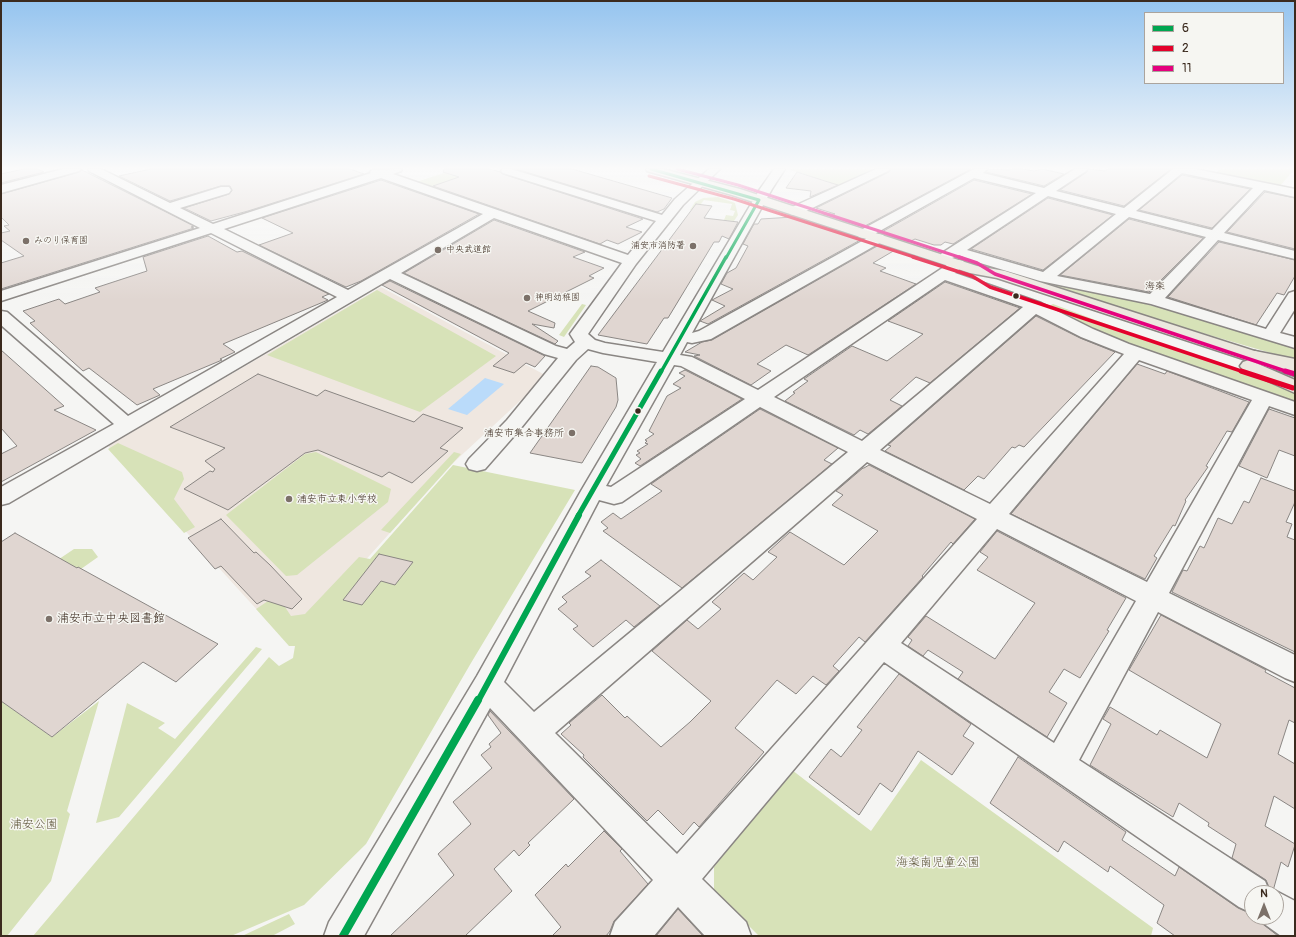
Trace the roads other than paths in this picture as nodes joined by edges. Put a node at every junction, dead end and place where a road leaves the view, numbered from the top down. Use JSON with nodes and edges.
{"nodes":[{"id":1,"x":181,"y":213,"type":"edge"},
{"id":2,"x":260,"y":213,"type":"edge"},
{"id":3,"x":493,"y":213,"type":"joint"},
{"id":4,"x":642,"y":213,"type":"edge"},
{"id":5,"x":670,"y":213,"type":"edge"},
{"id":6,"x":752,"y":213,"type":"edge"},
{"id":7,"x":799,"y":213,"type":"edge"},
{"id":8,"x":909,"y":213,"type":"edge"},
{"id":9,"x":1019,"y":213,"type":"edge"},
{"id":10,"x":1124,"y":213,"type":"edge"},
{"id":11,"x":1128,"y":213,"type":"edge"},
{"id":12,"x":1236,"y":213,"type":"edge"},
{"id":13,"x":665,"y":220,"type":"junction"},
{"id":14,"x":212,"y":228,"type":"junction"},
{"id":15,"x":1216,"y":235,"type":"junction"},
{"id":16,"x":871,"y":236,"type":"junction"},
{"id":17,"x":1295,"y":255,"type":"edge"},
{"id":18,"x":631,"y":261,"type":"junction"},
{"id":19,"x":955,"y":264,"type":"junction"},
{"id":20,"x":390,"y":273,"type":"junction"},
{"id":21,"x":1045,"y":278,"type":"junction"},
{"id":22,"x":1,"y":296,"type":"edge"},
{"id":23,"x":1295,"y":296,"type":"edge"},
{"id":24,"x":349,"y":297,"type":"junction"},
{"id":25,"x":1154,"y":300,"type":"junction"},
{"id":26,"x":1036,"y":306,"type":"junction"},
{"id":27,"x":1,"y":316,"type":"edge"},
{"id":28,"x":682,"y":336,"type":"junction"},
{"id":29,"x":1270,"y":336,"type":"junction"},
{"id":30,"x":585,"y":342,"type":"junction"},
{"id":31,"x":1295,"y":343,"type":"edge"},
{"id":32,"x":1135,"y":353,"type":"junction"},
{"id":33,"x":570,"y":356,"type":"junction"},
{"id":34,"x":670,"y":358,"type":"junction"},
{"id":35,"x":1252,"y":361,"type":"junction"},
{"id":36,"x":1295,"y":365,"type":"edge"},
{"id":37,"x":1295,"y":370,"type":"edge"},
{"id":38,"x":1295,"y":381,"type":"edge"},
{"id":39,"x":1295,"y":387,"type":"edge"},
{"id":40,"x":1264,"y":397,"type":"junction"},
{"id":41,"x":760,"y":398,"type":"junction"},
{"id":42,"x":1295,"y":409,"type":"edge"},
{"id":43,"x":127,"y":425,"type":"junction"},
{"id":44,"x":865,"y":451,"type":"junction"},
{"id":45,"x":477,"y":464,"type":"dead end"},
{"id":46,"x":592,"y":491,"type":"junction"},
{"id":47,"x":1,"y":497,"type":"edge"},
{"id":48,"x":993,"y":516,"type":"junction"},
{"id":49,"x":1153,"y":597,"type":"junction"},
{"id":50,"x":881,"y":646,"type":"junction"},
{"id":51,"x":1295,"y":669,"type":"edge"},
{"id":52,"x":487,"y":685,"type":"junction"},
{"id":53,"x":534,"y":732,"type":"junction"},
{"id":54,"x":1060,"y":765,"type":"junction"},
{"id":55,"x":678,"y":880,"type":"junction"},
{"id":56,"x":1244,"y":889,"type":"edge"},
{"id":57,"x":1284,"y":915,"type":"edge"},
{"id":58,"x":1295,"y":923,"type":"edge"},
{"id":59,"x":343,"y":936,"type":"edge"},
{"id":60,"x":629,"y":936,"type":"edge"},
{"id":61,"x":732,"y":936,"type":"edge"}],
"edges":[{"from":1,"to":14,"type":"street"},
{"from":2,"to":14,"type":"street"},
{"from":3,"to":18,"type":"street"},
{"from":3,"to":20,"type":"street"},
{"from":4,"to":13,"type":"street"},
{"from":5,"to":13,"type":"street"},
{"from":6,"to":28,"type":"street"},
{"from":7,"to":16,"type":"main road"},
{"from":8,"to":16,"type":"street"},
{"from":9,"to":19,"type":"street"},
{"from":10,"to":21,"type":"street"},
{"from":11,"to":15,"type":"street"},
{"from":12,"to":15,"type":"street"},
{"from":13,"to":18,"type":"street"},
{"from":14,"to":22,"type":"street"},
{"from":14,"to":24,"type":"street"},
{"from":15,"to":17,"type":"street"},
{"from":15,"to":25,"type":"street"},
{"from":16,"to":19,"type":"main road"},
{"from":16,"to":28,"type":"street"},
{"from":18,"to":30,"type":"street"},
{"from":19,"to":21,"type":"street"},
{"from":19,"to":26,"type":"street"},
{"from":19,"to":35,"type":"main road"},
{"from":19,"to":41,"type":"street"},
{"from":20,"to":24,"type":"street"},
{"from":20,"to":33,"type":"street"},
{"from":21,"to":25,"type":"street"},
{"from":23,"to":29,"type":"street"},
{"from":24,"to":43,"type":"street"},
{"from":25,"to":29,"type":"street"},
{"from":26,"to":32,"type":"street"},
{"from":26,"to":44,"type":"street"},
{"from":27,"to":43,"type":"street"},
{"from":28,"to":34,"type":"street"},
{"from":29,"to":31,"type":"street"},
{"from":30,"to":33,"type":"street"},
{"from":30,"to":34,"type":"street"},
{"from":32,"to":40,"type":"street"},
{"from":32,"to":48,"type":"street"},
{"from":33,"to":45,"type":"street"},
{"from":34,"to":41,"type":"street"},
{"from":34,"to":46,"type":"street"},
{"from":35,"to":36,"type":"main road"},
{"from":35,"to":37,"type":"main road"},
{"from":35,"to":38,"type":"main road"},
{"from":35,"to":39,"type":"main road"},
{"from":40,"to":42,"type":"street"},
{"from":40,"to":49,"type":"street"},
{"from":41,"to":44,"type":"street"},
{"from":41,"to":46,"type":"street"},
{"from":43,"to":47,"type":"street"},
{"from":44,"to":48,"type":"street"},
{"from":44,"to":53,"type":"street"},
{"from":46,"to":52,"type":"street"},
{"from":48,"to":49,"type":"street"},
{"from":48,"to":50,"type":"street"},
{"from":49,"to":51,"type":"street"},
{"from":49,"to":54,"type":"street"},
{"from":50,"to":54,"type":"street"},
{"from":50,"to":55,"type":"street"},
{"from":52,"to":53,"type":"street"},
{"from":52,"to":59,"type":"street"},
{"from":53,"to":55,"type":"street"},
{"from":54,"to":56,"type":"street"},
{"from":55,"to":60,"type":"street"},
{"from":55,"to":61,"type":"street"},
{"from":57,"to":58,"type":"street"}]}
